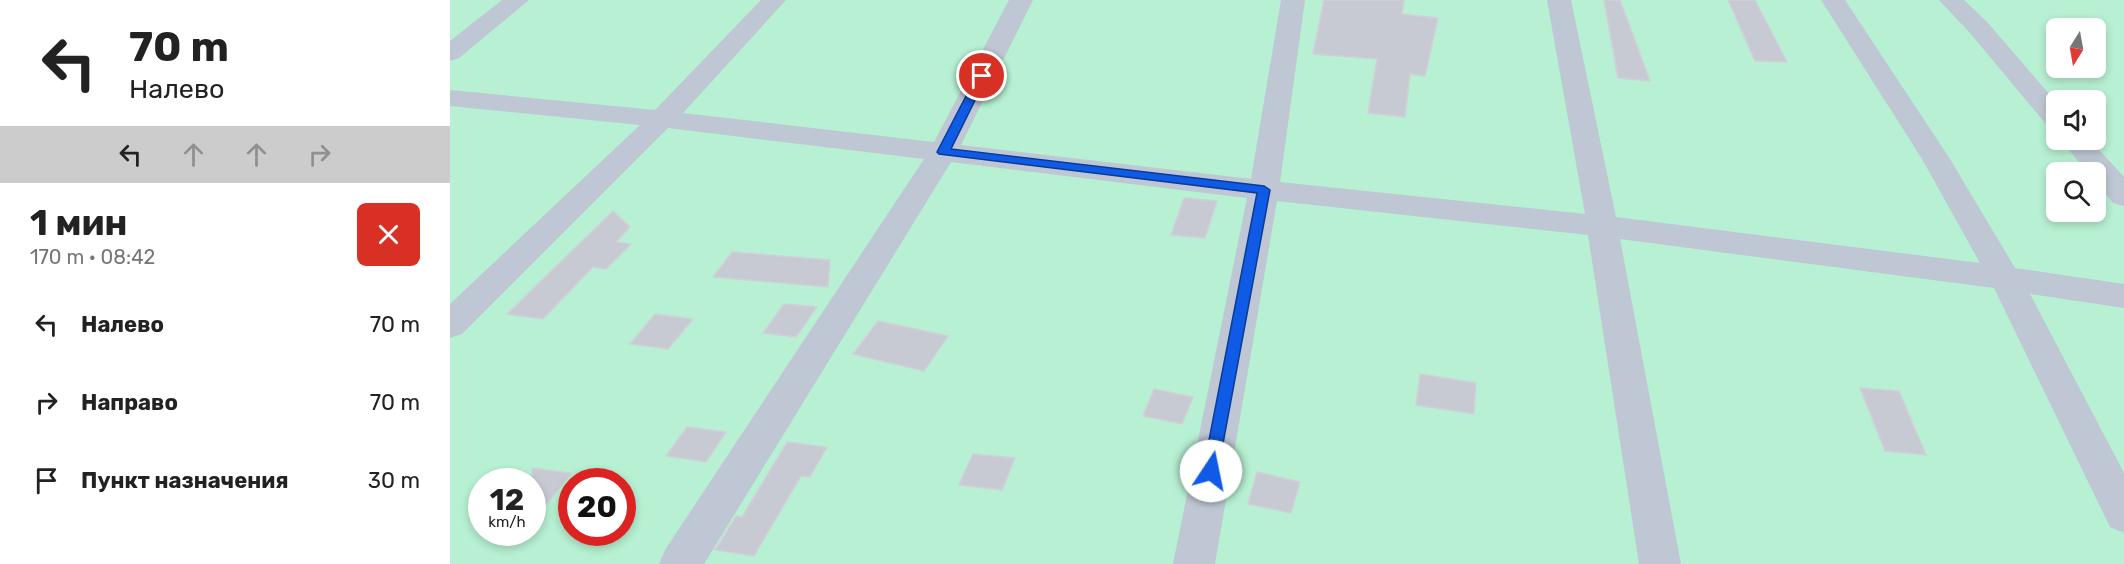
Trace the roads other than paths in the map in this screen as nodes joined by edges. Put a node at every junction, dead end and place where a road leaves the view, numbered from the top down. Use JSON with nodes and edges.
{"nodes":[{"id":1,"x":517,"y":0,"type":"edge"},
{"id":2,"x":774,"y":0,"type":"edge"},
{"id":3,"x":1021,"y":0,"type":"edge"},
{"id":4,"x":1293,"y":0,"type":"edge"},
{"id":5,"x":1559,"y":0,"type":"edge"},
{"id":6,"x":1833,"y":0,"type":"edge"},
{"id":7,"x":1951,"y":0,"type":"edge"},
{"id":8,"x":450,"y":53,"type":"edge"},
{"id":9,"x":450,"y":98,"type":"edge"},
{"id":10,"x":2046,"y":106,"type":"edge"},
{"id":11,"x":662,"y":119,"type":"junction"},
{"id":12,"x":2084,"y":150,"type":"edge"},
{"id":13,"x":943,"y":152,"type":"junction"},
{"id":14,"x":1264,"y":190,"type":"junction"},
{"id":15,"x":2124,"y":196,"type":"edge"},
{"id":16,"x":1600,"y":226,"type":"junction"},
{"id":17,"x":2005,"y":278,"type":"junction"},
{"id":18,"x":2124,"y":296,"type":"edge"},
{"id":19,"x":450,"y":325,"type":"edge"},
{"id":20,"x":2124,"y":514,"type":"edge"},
{"id":21,"x":680,"y":564,"type":"edge"},
{"id":22,"x":1194,"y":564,"type":"edge"},
{"id":23,"x":1660,"y":564,"type":"edge"}],
"edges":[{"from":1,"to":8,"type":"street"},
{"from":2,"to":11,"type":"street"},
{"from":3,"to":13,"type":"street"},
{"from":4,"to":14,"type":"street"},
{"from":5,"to":16,"type":"street"},
{"from":6,"to":17,"type":"street"},
{"from":7,"to":10,"type":"street"},
{"from":9,"to":11,"type":"street"},
{"from":11,"to":13,"type":"street"},
{"from":11,"to":19,"type":"street"},
{"from":12,"to":15,"type":"street"},
{"from":13,"to":14,"type":"street"},
{"from":13,"to":21,"type":"street"},
{"from":14,"to":16,"type":"street"},
{"from":14,"to":22,"type":"street"},
{"from":16,"to":17,"type":"street"},
{"from":16,"to":23,"type":"street"},
{"from":17,"to":18,"type":"street"},
{"from":17,"to":20,"type":"street"}]}
